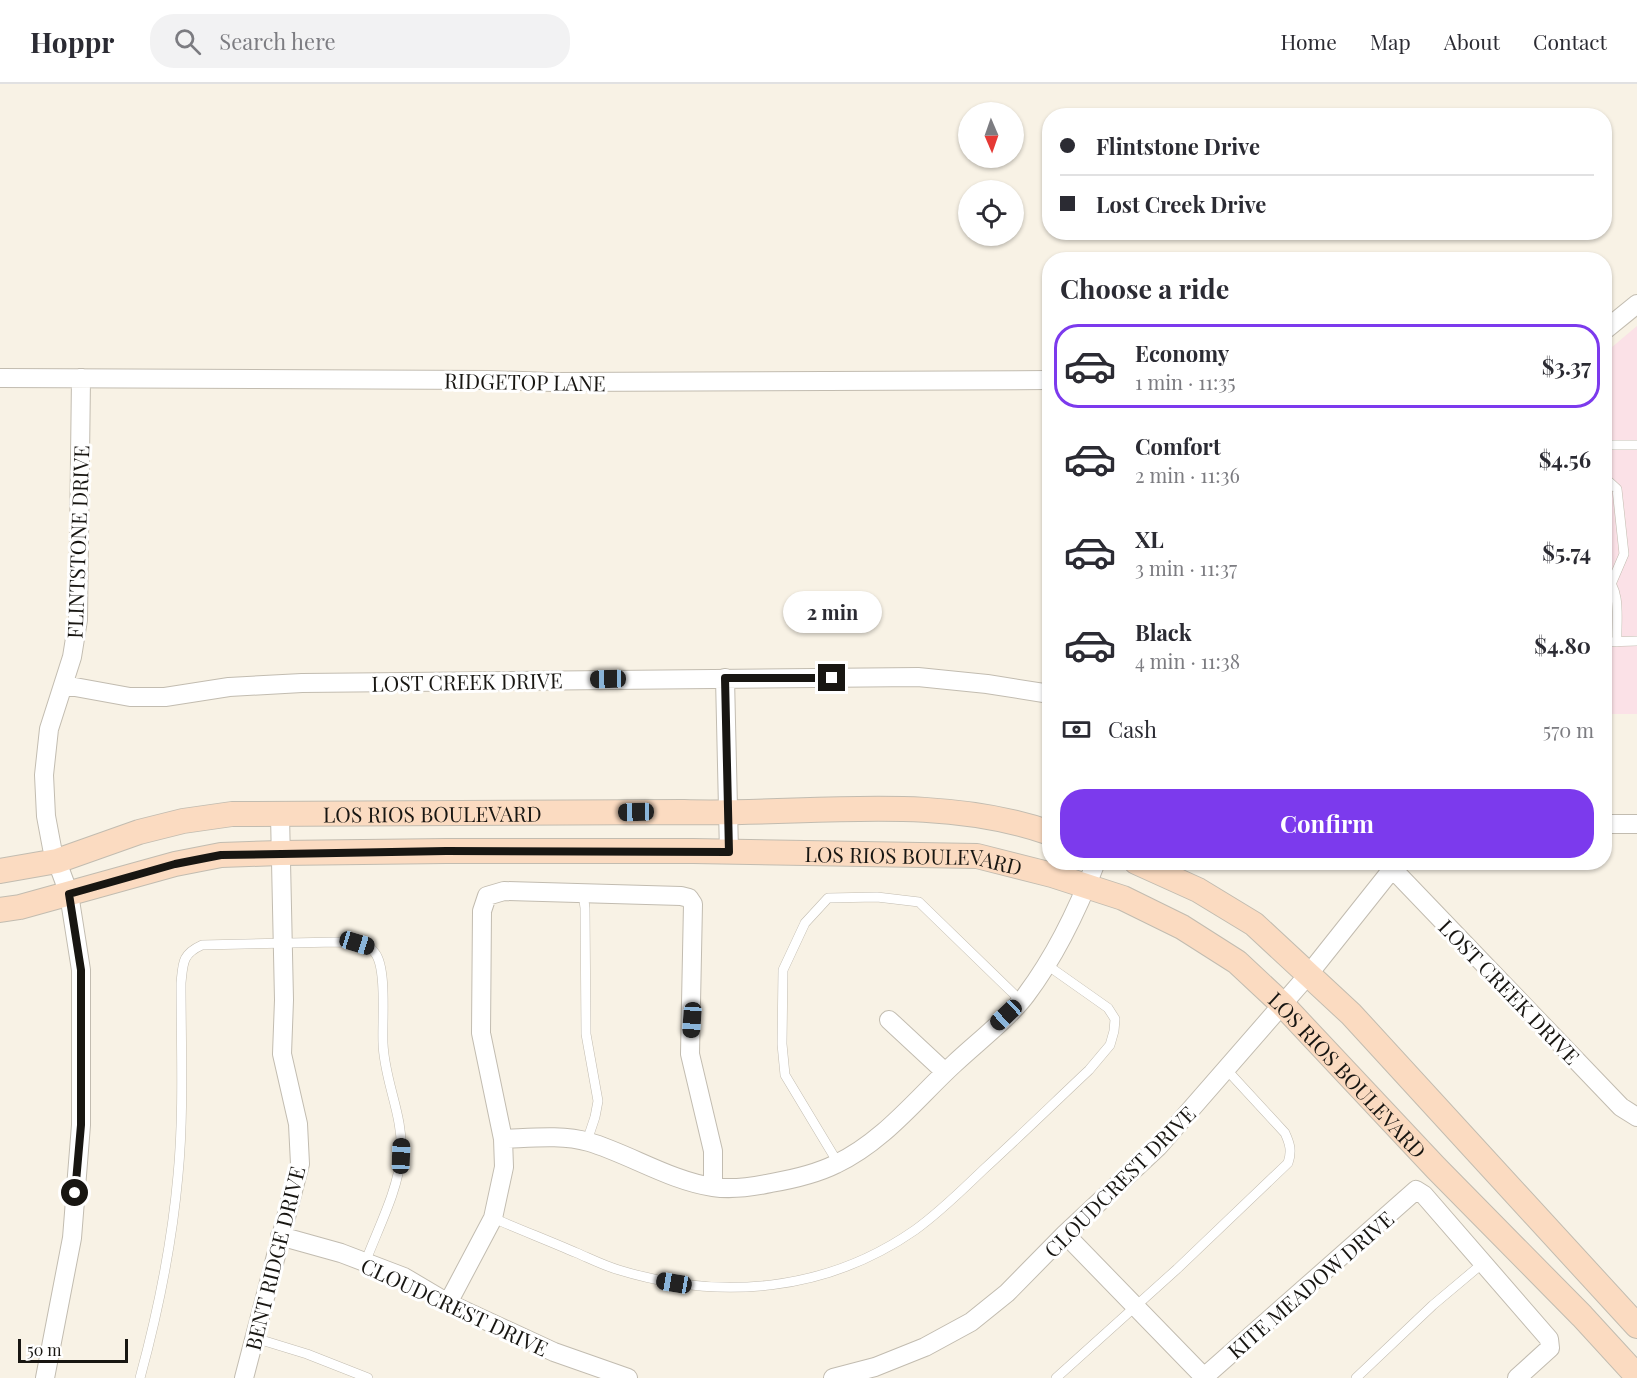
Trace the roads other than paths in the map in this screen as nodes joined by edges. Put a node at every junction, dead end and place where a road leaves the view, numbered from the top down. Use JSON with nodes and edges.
{"nodes":[{"id":1,"x":1637,"y":304,"type":"edge"},
{"id":2,"x":1612,"y":324,"type":"edge"},
{"id":3,"x":0,"y":378,"type":"edge"},
{"id":4,"x":81,"y":378,"type":"junction"},
{"id":5,"x":1042,"y":380,"type":"edge"},
{"id":6,"x":1612,"y":445,"type":"edge"},
{"id":7,"x":1637,"y":445,"type":"edge"},
{"id":8,"x":1612,"y":484,"type":"edge"},
{"id":9,"x":1612,"y":573,"type":"edge"},
{"id":10,"x":1612,"y":586,"type":"edge"},
{"id":11,"x":1637,"y":641,"type":"edge"},
{"id":12,"x":1612,"y":642,"type":"edge"},
{"id":13,"x":1617,"y":642,"type":"junction"},
{"id":14,"x":725,"y":678,"type":"junction"},
{"id":15,"x":64,"y":685,"type":"junction"},
{"id":16,"x":1042,"y":693,"type":"edge"},
{"id":17,"x":280,"y":814,"type":"junction"},
{"id":18,"x":729,"y":814,"type":"junction"},
{"id":19,"x":1612,"y":824,"type":"edge"},
{"id":20,"x":1637,"y":824,"type":"edge"},
{"id":21,"x":1042,"y":830,"type":"edge"},
{"id":22,"x":729,"y":852,"type":"junction"},
{"id":23,"x":280,"y":853,"type":"junction"},
{"id":24,"x":57,"y":861,"type":"junction"},
{"id":25,"x":1093,"y":870,"type":"edge"},
{"id":26,"x":1154,"y":870,"type":"edge"},
{"id":27,"x":1388,"y":870,"type":"edge"},
{"id":28,"x":1399,"y":870,"type":"edge"},
{"id":29,"x":0,"y":871,"type":"edge"},
{"id":30,"x":1086,"y":888,"type":"junction"},
{"id":31,"x":583,"y":893,"type":"junction"},
{"id":32,"x":69,"y":894,"type":"junction"},
{"id":33,"x":0,"y":910,"type":"edge"},
{"id":34,"x":282,"y":942,"type":"junction"},
{"id":35,"x":1047,"y":965,"type":"junction"},
{"id":36,"x":1308,"y":975,"type":"junction"},
{"id":37,"x":1021,"y":1001,"type":"junction"},
{"id":38,"x":1282,"y":1004,"type":"junction"},
{"id":39,"x":889,"y":1020,"type":"dead end"},
{"id":40,"x":1226,"y":1069,"type":"junction"},
{"id":41,"x":945,"y":1072,"type":"junction"},
{"id":42,"x":1637,"y":1117,"type":"edge"},
{"id":43,"x":502,"y":1139,"type":"junction"},
{"id":44,"x":587,"y":1142,"type":"junction"},
{"id":45,"x":838,"y":1163,"type":"junction"},
{"id":46,"x":713,"y":1187,"type":"junction"},
{"id":47,"x":493,"y":1218,"type":"junction"},
{"id":48,"x":1065,"y":1234,"type":"junction"},
{"id":49,"x":280,"y":1236,"type":"junction"},
{"id":50,"x":365,"y":1263,"type":"junction"},
{"id":51,"x":1483,"y":1263,"type":"junction"},
{"id":52,"x":448,"y":1303,"type":"junction"},
{"id":53,"x":1136,"y":1307,"type":"junction"},
{"id":54,"x":1637,"y":1326,"type":"edge"},
{"id":55,"x":255,"y":1338,"type":"junction"},
{"id":56,"x":1637,"y":1376,"type":"edge"},
{"id":57,"x":1204,"y":1377,"type":"edge"},
{"id":58,"x":45,"y":1378,"type":"edge"},
{"id":59,"x":140,"y":1378,"type":"edge"},
{"id":60,"x":244,"y":1378,"type":"edge"},
{"id":61,"x":368,"y":1378,"type":"edge"},
{"id":62,"x":628,"y":1378,"type":"edge"},
{"id":63,"x":833,"y":1378,"type":"edge"},
{"id":64,"x":1056,"y":1378,"type":"edge"},
{"id":65,"x":1356,"y":1378,"type":"edge"},
{"id":66,"x":1517,"y":1378,"type":"edge"}],
"edges":[{"from":1,"to":2,"type":"street"},
{"from":3,"to":4,"type":"street","name":"RIDGETOP LANE"},
{"from":4,"to":5,"type":"street","name":"RIDGETOP LANE"},
{"from":4,"to":15,"type":"street","name":"FLINTSTONE DRIVE"},
{"from":6,"to":7,"type":"lane"},
{"from":8,"to":9,"type":"lane"},
{"from":10,"to":13,"type":"lane"},
{"from":11,"to":13,"type":"lane"},
{"from":12,"to":13,"type":"lane"},
{"from":14,"to":15,"type":"street","name":"LOST CREEK DRIVE"},
{"from":14,"to":16,"type":"street","name":"LOST CREEK DRIVE"},
{"from":14,"to":18,"type":"street"},
{"from":15,"to":24,"type":"street","name":"FLINTSTONE DRIVE"},
{"from":17,"to":18,"type":"main road","name":"LOS RIOS BOULEVARD"},
{"from":17,"to":23,"type":"street","name":"BENT RIDGE DRIVE"},
{"from":17,"to":24,"type":"main road","name":"LOS RIOS BOULEVARD"},
{"from":18,"to":21,"type":"main road","name":"LOS RIOS BOULEVARD"},
{"from":18,"to":22,"type":"street"},
{"from":19,"to":20,"type":"street"},
{"from":22,"to":23,"type":"main road","name":"LOS RIOS BOULEVARD"},
{"from":22,"to":30,"type":"main road","name":"LOS RIOS BOULEVARD"},
{"from":23,"to":32,"type":"main road","name":"LOS RIOS BOULEVARD"},
{"from":23,"to":34,"type":"street","name":"BENT RIDGE DRIVE"},
{"from":24,"to":29,"type":"main road","name":"LOS RIOS BOULEVARD"},
{"from":24,"to":32,"type":"street","name":"FLINTSTONE DRIVE"},
{"from":25,"to":30,"type":"street"},
{"from":26,"to":36,"type":"main road","name":"LOS RIOS BOULEVARD"},
{"from":27,"to":36,"type":"street","name":"CLOUDCREST DRIVE"},
{"from":28,"to":42,"type":"street","name":"LOST CREEK DRIVE"},
{"from":30,"to":35,"type":"street"},
{"from":30,"to":38,"type":"main road","name":"LOS RIOS BOULEVARD"},
{"from":31,"to":43,"type":"street"},
{"from":31,"to":44,"type":"lane"},
{"from":31,"to":46,"type":"street"},
{"from":32,"to":33,"type":"main road","name":"LOS RIOS BOULEVARD"},
{"from":32,"to":58,"type":"street","name":"FLINTSTONE DRIVE"},
{"from":34,"to":49,"type":"street","name":"BENT RIDGE DRIVE"},
{"from":34,"to":50,"type":"lane"},
{"from":34,"to":59,"type":"lane"},
{"from":35,"to":37,"type":"street"},
{"from":35,"to":47,"type":"lane"},
{"from":36,"to":38,"type":"street","name":"CLOUDCREST DRIVE"},
{"from":36,"to":54,"type":"main road","name":"LOS RIOS BOULEVARD"},
{"from":37,"to":41,"type":"street"},
{"from":37,"to":45,"type":"lane"},
{"from":38,"to":40,"type":"street","name":"CLOUDCREST DRIVE"},
{"from":38,"to":56,"type":"main road","name":"LOS RIOS BOULEVARD"},
{"from":39,"to":41,"type":"street"},
{"from":40,"to":48,"type":"street","name":"CLOUDCREST DRIVE"},
{"from":40,"to":53,"type":"lane"},
{"from":41,"to":45,"type":"street"},
{"from":43,"to":44,"type":"street"},
{"from":43,"to":47,"type":"street"},
{"from":44,"to":46,"type":"street"},
{"from":45,"to":46,"type":"street"},
{"from":47,"to":52,"type":"street"},
{"from":48,"to":53,"type":"street"},
{"from":48,"to":63,"type":"street","name":"CLOUDCREST DRIVE"},
{"from":49,"to":50,"type":"street","name":"CLOUDCREST DRIVE"},
{"from":49,"to":55,"type":"street","name":"BENT RIDGE DRIVE"},
{"from":50,"to":52,"type":"street","name":"CLOUDCREST DRIVE"},
{"from":51,"to":57,"type":"street","name":"KITE MEADOW DRIVE"},
{"from":51,"to":65,"type":"lane"},
{"from":51,"to":66,"type":"street"},
{"from":52,"to":62,"type":"street","name":"CLOUDCREST DRIVE"},
{"from":53,"to":57,"type":"street"},
{"from":53,"to":64,"type":"lane"},
{"from":55,"to":60,"type":"street","name":"BENT RIDGE DRIVE"},
{"from":55,"to":61,"type":"lane"}]}
